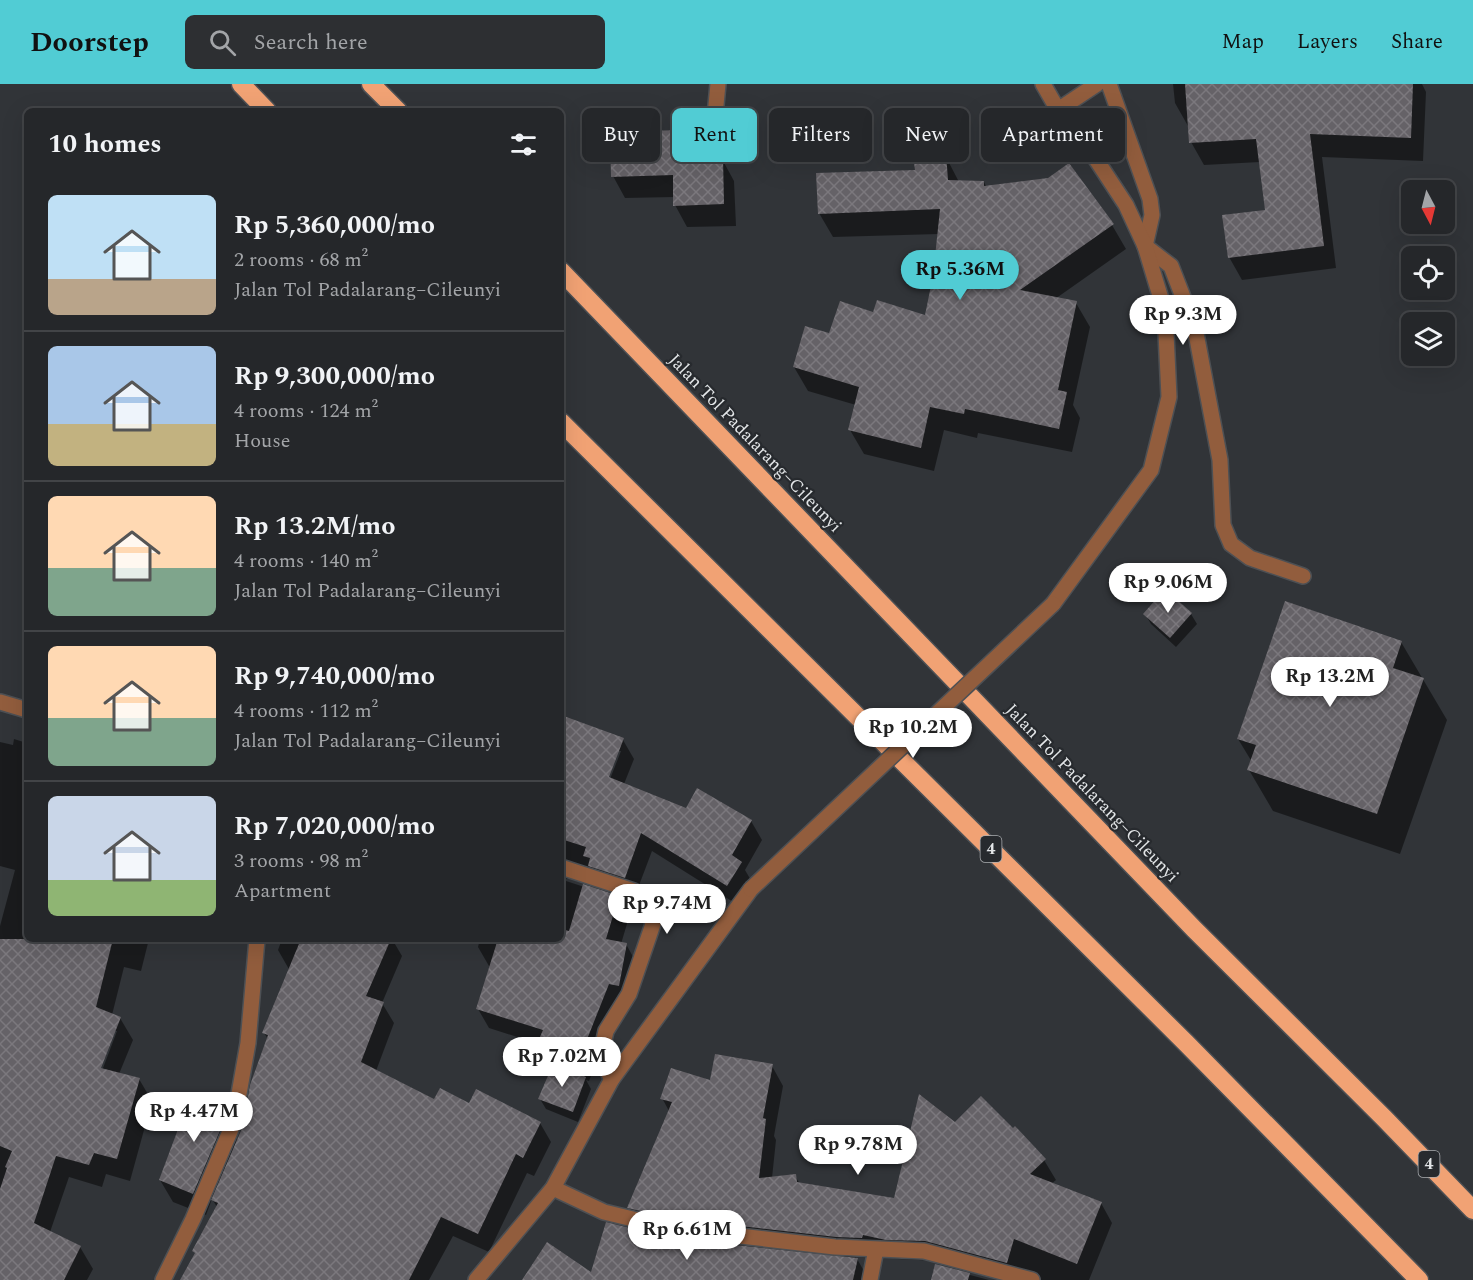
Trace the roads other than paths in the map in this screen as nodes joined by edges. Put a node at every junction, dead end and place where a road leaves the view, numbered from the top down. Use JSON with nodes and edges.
{"nodes":[{"id":1,"x":241,"y":84,"type":"edge"},
{"id":2,"x":371,"y":84,"type":"edge"},
{"id":3,"x":718,"y":84,"type":"edge"},
{"id":4,"x":1043,"y":84,"type":"edge"},
{"id":5,"x":1096,"y":84,"type":"edge"},
{"id":6,"x":1109,"y":84,"type":"edge"},
{"id":7,"x":264,"y":108,"type":"edge"},
{"id":8,"x":395,"y":108,"type":"edge"},
{"id":9,"x":716,"y":108,"type":"edge"},
{"id":10,"x":1057,"y":108,"type":"edge"},
{"id":11,"x":1061,"y":108,"type":"edge"},
{"id":12,"x":1098,"y":162,"type":"edge"},
{"id":13,"x":1145,"y":246,"type":"junction"},
{"id":14,"x":564,"y":274,"type":"edge"},
{"id":15,"x":564,"y":425,"type":"edge"},
{"id":16,"x":1303,"y":576,"type":"dead end"},
{"id":17,"x":0,"y":702,"type":"edge"},
{"id":18,"x":24,"y":709,"type":"edge"},
{"id":19,"x":564,"y":868,"type":"edge"},
{"id":20,"x":257,"y":942,"type":"edge"},
{"id":21,"x":612,"y":1079,"type":"junction"},
{"id":22,"x":553,"y":1188,"type":"junction"},
{"id":23,"x":1473,"y":1210,"type":"edge"},
{"id":24,"x":876,"y":1249,"type":"junction"},
{"id":25,"x":163,"y":1280,"type":"edge"},
{"id":26,"x":476,"y":1280,"type":"edge"},
{"id":27,"x":870,"y":1280,"type":"edge"},
{"id":28,"x":1032,"y":1280,"type":"edge"},
{"id":29,"x":1419,"y":1280,"type":"edge"}],
"edges":[{"from":1,"to":7,"type":"highway"},
{"from":2,"to":8,"type":"highway"},
{"from":3,"to":9,"type":"street"},
{"from":4,"to":10,"type":"street"},
{"from":5,"to":11,"type":"street"},
{"from":6,"to":13,"type":"street"},
{"from":12,"to":13,"type":"street"},
{"from":13,"to":16,"type":"street"},
{"from":13,"to":21,"type":"street","bridge":true},
{"from":14,"to":23,"type":"highway","name":"Jalan Tol Padalarang–Cileunyi","number":"4"},
{"from":15,"to":29,"type":"highway","number":"4"},
{"from":17,"to":18,"type":"street"},
{"from":19,"to":21,"type":"street"},
{"from":20,"to":25,"type":"street"},
{"from":21,"to":22,"type":"street"},
{"from":22,"to":24,"type":"street"},
{"from":22,"to":26,"type":"street"},
{"from":24,"to":27,"type":"street"},
{"from":24,"to":28,"type":"street"}]}
